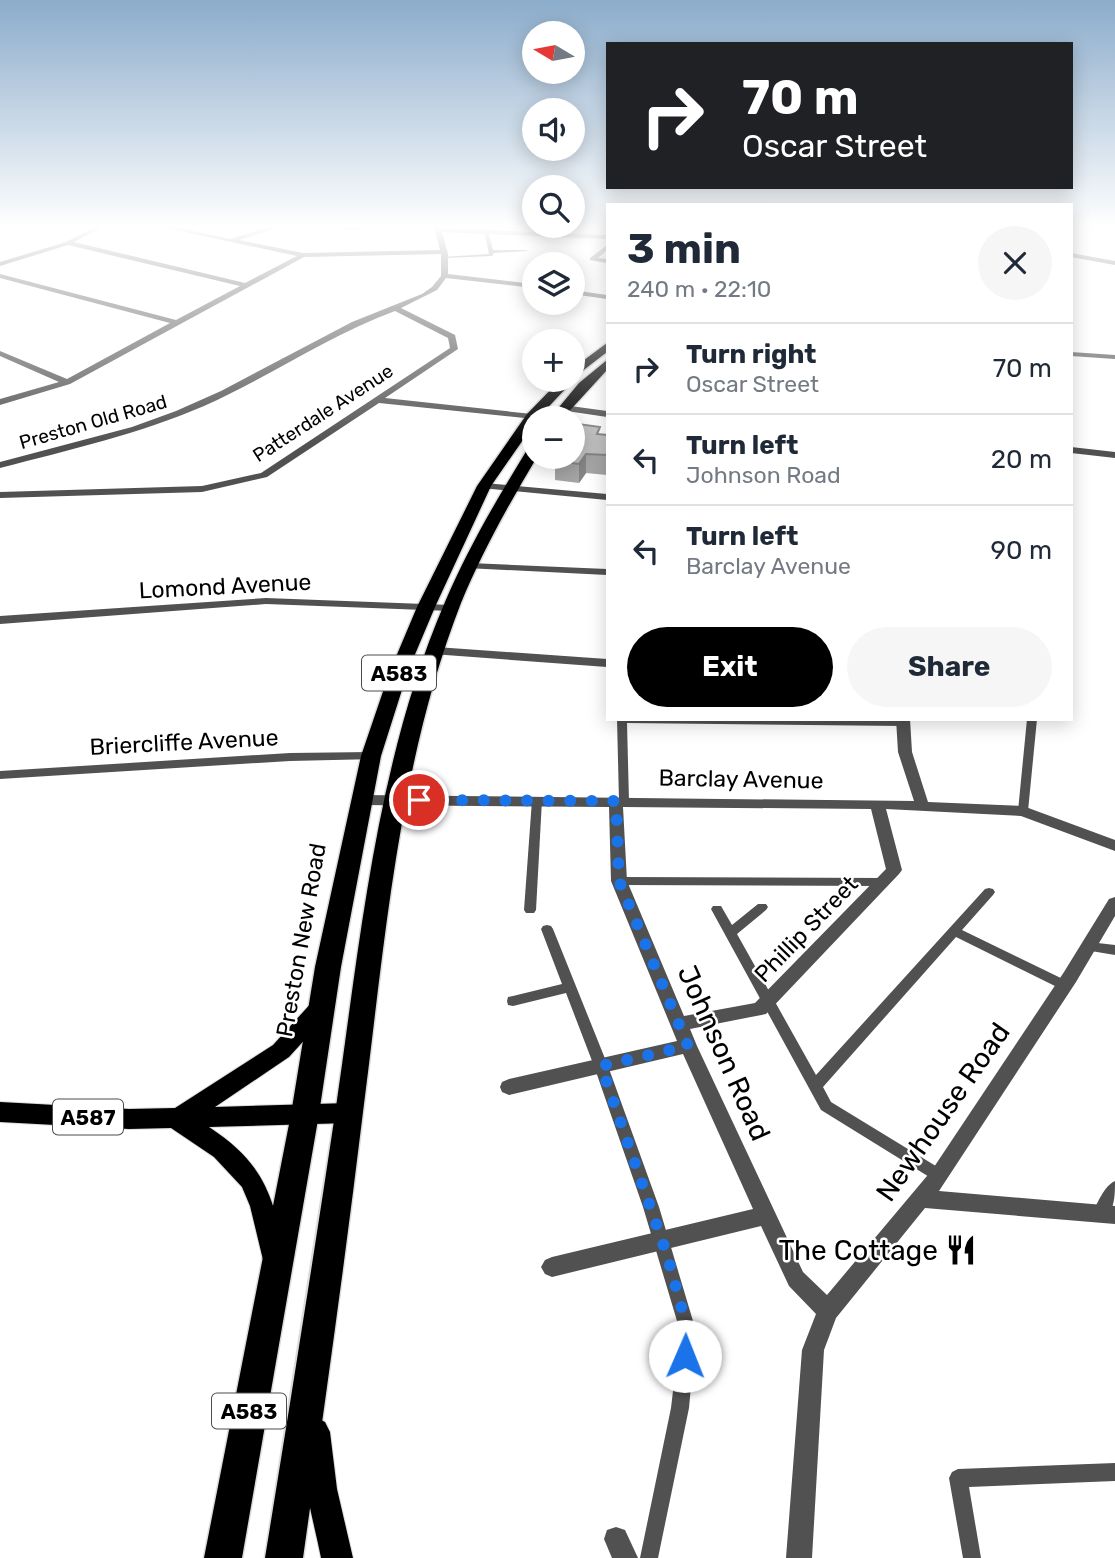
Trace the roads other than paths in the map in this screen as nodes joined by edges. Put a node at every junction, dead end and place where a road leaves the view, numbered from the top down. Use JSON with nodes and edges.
{"nodes":[{"id":1,"x":86,"y":299,"type":"edge"},
{"id":2,"x":219,"y":299,"type":"edge"},
{"id":3,"x":411,"y":299,"type":"edge"},
{"id":4,"x":393,"y":307,"type":"junction"},
{"id":5,"x":177,"y":323,"type":"junction"},
{"id":6,"x":606,"y":347,"type":"edge"},
{"id":7,"x":0,"y":354,"type":"edge"},
{"id":8,"x":1073,"y":354,"type":"edge"},
{"id":9,"x":1115,"y":358,"type":"edge"},
{"id":10,"x":585,"y":365,"type":"edge"},
{"id":11,"x":606,"y":365,"type":"edge"},
{"id":12,"x":67,"y":382,"type":"junction"},
{"id":13,"x":556,"y":392,"type":"edge"},
{"id":14,"x":377,"y":400,"type":"junction"},
{"id":15,"x":0,"y":402,"type":"edge"},
{"id":16,"x":542,"y":406,"type":"edge"},
{"id":17,"x":567,"y":406,"type":"edge"},
{"id":18,"x":585,"y":414,"type":"edge"},
{"id":19,"x":606,"y":414,"type":"edge"},
{"id":20,"x":522,"y":416,"type":"edge"},
{"id":21,"x":522,"y":431,"type":"edge"},
{"id":22,"x":1073,"y":450,"type":"edge"},
{"id":23,"x":1115,"y":455,"type":"edge"},
{"id":24,"x":0,"y":465,"type":"edge"},
{"id":25,"x":522,"y":467,"type":"edge"},
{"id":26,"x":484,"y":486,"type":"junction"},
{"id":27,"x":507,"y":489,"type":"junction"},
{"id":28,"x":0,"y":495,"type":"edge"},
{"id":29,"x":606,"y":497,"type":"edge"},
{"id":30,"x":470,"y":566,"type":"junction"},
{"id":31,"x":606,"y":572,"type":"edge"},
{"id":32,"x":426,"y":607,"type":"junction"},
{"id":33,"x":451,"y":608,"type":"junction"},
{"id":34,"x":0,"y":620,"type":"edge"},
{"id":35,"x":436,"y":651,"type":"junction"},
{"id":36,"x":606,"y":663,"type":"edge"},
{"id":37,"x":622,"y":721,"type":"edge"},
{"id":38,"x":903,"y":721,"type":"edge"},
{"id":39,"x":1032,"y":721,"type":"edge"},
{"id":40,"x":371,"y":756,"type":"junction"},
{"id":41,"x":0,"y":775,"type":"edge"},
{"id":42,"x":360,"y":800,"type":"junction"},
{"id":43,"x":396,"y":800,"type":"junction"},
{"id":44,"x":537,"y":800,"type":"junction"},
{"id":45,"x":620,"y":801,"type":"junction"},
{"id":46,"x":877,"y":804,"type":"junction"},
{"id":47,"x":922,"y":805,"type":"junction"},
{"id":48,"x":1023,"y":811,"type":"junction"},
{"id":49,"x":1115,"y":846,"type":"edge"},
{"id":50,"x":619,"y":881,"type":"junction"},
{"id":51,"x":883,"y":882,"type":"junction"},
{"id":52,"x":989,"y":892,"type":"dead end"},
{"id":53,"x":1115,"y":903,"type":"edge"},
{"id":54,"x":762,"y":906,"type":"dead end"},
{"id":55,"x":530,"y":909,"type":"dead end"},
{"id":56,"x":717,"y":909,"type":"dead end"},
{"id":57,"x":547,"y":929,"type":"dead end"},
{"id":58,"x":954,"y":931,"type":"junction"},
{"id":59,"x":730,"y":933,"type":"junction"},
{"id":60,"x":1090,"y":947,"type":"junction"},
{"id":61,"x":1115,"y":950,"type":"edge"},
{"id":62,"x":1064,"y":985,"type":"junction"},
{"id":63,"x":570,"y":987,"type":"junction"},
{"id":64,"x":768,"y":1000,"type":"junction"},
{"id":65,"x":513,"y":1001,"type":"dead end"},
{"id":66,"x":323,"y":1005,"type":"junction"},
{"id":67,"x":679,"y":1024,"type":"junction"},
{"id":68,"x":688,"y":1046,"type":"junction"},
{"id":69,"x":601,"y":1066,"type":"junction"},
{"id":70,"x":815,"y":1086,"type":"junction"},
{"id":71,"x":509,"y":1087,"type":"dead end"},
{"id":72,"x":0,"y":1112,"type":"edge"},
{"id":73,"x":349,"y":1113,"type":"junction"},
{"id":74,"x":304,"y":1114,"type":"junction"},
{"id":75,"x":177,"y":1119,"type":"junction"},
{"id":76,"x":939,"y":1176,"type":"junction"},
{"id":77,"x":1115,"y":1188,"type":"edge"},
{"id":78,"x":921,"y":1199,"type":"junction"},
{"id":79,"x":766,"y":1215,"type":"junction"},
{"id":80,"x":1108,"y":1215,"type":"edge"},
{"id":81,"x":662,"y":1238,"type":"junction"},
{"id":82,"x":275,"y":1264,"type":"junction"},
{"id":83,"x":552,"y":1267,"type":"dead end"},
{"id":84,"x":828,"y":1311,"type":"junction"},
{"id":85,"x":310,"y":1391,"type":"junction"},
{"id":86,"x":1115,"y":1472,"type":"edge"},
{"id":87,"x":223,"y":1558,"type":"edge"},
{"id":88,"x":284,"y":1558,"type":"edge"},
{"id":89,"x":337,"y":1558,"type":"edge"},
{"id":90,"x":649,"y":1558,"type":"edge"},
{"id":91,"x":799,"y":1558,"type":"edge"},
{"id":92,"x":972,"y":1558,"type":"edge"}],
"edges":[{"from":1,"to":5,"type":"street"},
{"from":2,"to":5,"type":"street"},
{"from":3,"to":4,"type":"street","name":"Preston Old Road"},
{"from":4,"to":14,"type":"street","name":"Patterdale Avenue"},
{"from":4,"to":24,"type":"street","name":"Preston Old Road"},
{"from":5,"to":12,"type":"street"},
{"from":6,"to":10,"type":"highway"},
{"from":7,"to":12,"type":"street"},
{"from":8,"to":9,"type":"street"},
{"from":11,"to":17,"type":"highway"},
{"from":12,"to":15,"type":"street"},
{"from":13,"to":16,"type":"highway","name":"Preston New Road","number":"A583"},
{"from":14,"to":20,"type":"street"},
{"from":14,"to":28,"type":"street","name":"Patterdale Avenue"},
{"from":18,"to":19,"type":"street"},
{"from":21,"to":26,"type":"highway","name":"Preston New Road","number":"A583"},
{"from":22,"to":23,"type":"street"},
{"from":25,"to":27,"type":"highway","number":"A583"},
{"from":26,"to":27,"type":"street"},
{"from":26,"to":32,"type":"highway","name":"Preston New Road","number":"A583"},
{"from":27,"to":29,"type":"street"},
{"from":27,"to":30,"type":"highway","number":"A583"},
{"from":30,"to":31,"type":"street"},
{"from":30,"to":33,"type":"highway","number":"A583"},
{"from":32,"to":33,"type":"street","name":"Lomond Avenue"},
{"from":32,"to":34,"type":"street","name":"Lomond Avenue"},
{"from":32,"to":40,"type":"highway","name":"Preston New Road","number":"A583"},
{"from":33,"to":35,"type":"highway","number":"A583"},
{"from":35,"to":36,"type":"street"},
{"from":35,"to":43,"type":"highway","number":"A583"},
{"from":37,"to":45,"type":"lane"},
{"from":38,"to":47,"type":"street"},
{"from":39,"to":48,"type":"lane"},
{"from":40,"to":41,"type":"street","name":"Briercliffe Avenue"},
{"from":40,"to":42,"type":"highway","name":"Preston New Road","number":"A583"},
{"from":42,"to":43,"type":"street","name":"Barclay Avenue"},
{"from":42,"to":66,"type":"highway","name":"Preston New Road","number":"A583"},
{"from":43,"to":44,"type":"street","name":"Barclay Avenue"},
{"from":43,"to":73,"type":"highway","number":"A583"},
{"from":44,"to":45,"type":"street","name":"Barclay Avenue"},
{"from":44,"to":55,"type":"lane"},
{"from":45,"to":46,"type":"street","name":"Barclay Avenue"},
{"from":45,"to":50,"type":"street","name":"Johnson Road"},
{"from":46,"to":47,"type":"street","name":"Barclay Avenue"},
{"from":46,"to":51,"type":"street","name":"Phillip Street"},
{"from":47,"to":48,"type":"street","name":"Barclay Avenue"},
{"from":48,"to":49,"type":"street","name":"Barclay Avenue"},
{"from":50,"to":51,"type":"lane"},
{"from":50,"to":67,"type":"street","name":"Johnson Road"},
{"from":51,"to":64,"type":"street","name":"Phillip Street"},
{"from":52,"to":58,"type":"lane"},
{"from":53,"to":60,"type":"street","name":"Newhouse Road"},
{"from":54,"to":59,"type":"lane"},
{"from":56,"to":59,"type":"lane"},
{"from":57,"to":63,"type":"lane"},
{"from":58,"to":62,"type":"lane"},
{"from":58,"to":70,"type":"lane"},
{"from":59,"to":64,"type":"lane"},
{"from":60,"to":61,"type":"lane"},
{"from":60,"to":62,"type":"street","name":"Newhouse Road"},
{"from":62,"to":76,"type":"street","name":"Newhouse Road"},
{"from":63,"to":65,"type":"lane"},
{"from":63,"to":69,"type":"lane"},
{"from":64,"to":67,"type":"street","name":"Phillip Street"},
{"from":64,"to":70,"type":"lane"},
{"from":66,"to":74,"type":"highway","name":"Preston New Road","number":"A583"},
{"from":66,"to":75,"type":"main road"},
{"from":67,"to":68,"type":"street","name":"Johnson Road"},
{"from":68,"to":69,"type":"street"},
{"from":68,"to":79,"type":"street","name":"Johnson Road"},
{"from":69,"to":71,"type":"street"},
{"from":69,"to":81,"type":"lane"},
{"from":70,"to":76,"type":"lane"},
{"from":72,"to":75,"type":"main road","number":"A587"},
{"from":73,"to":74,"type":"main road","number":"A587"},
{"from":73,"to":85,"type":"highway","number":"A583"},
{"from":74,"to":75,"type":"main road","number":"A587"},
{"from":74,"to":82,"type":"highway","name":"Preston New Road","number":"A583"},
{"from":75,"to":82,"type":"main road","number":"A583"},
{"from":76,"to":78,"type":"street","name":"Newhouse Road"},
{"from":77,"to":80,"type":"lane"},
{"from":78,"to":80,"type":"street"},
{"from":78,"to":84,"type":"street","name":"Newhouse Road"},
{"from":79,"to":81,"type":"street"},
{"from":79,"to":84,"type":"street","name":"Johnson Road"},
{"from":81,"to":83,"type":"street"},
{"from":81,"to":90,"type":"lane"},
{"from":82,"to":87,"type":"highway","name":"Preston New Road","number":"A583"},
{"from":84,"to":91,"type":"street","name":"Newhouse Road"},
{"from":85,"to":88,"type":"highway","number":"A583"},
{"from":85,"to":89,"type":"main road"},
{"from":86,"to":92,"type":"lane"}]}
